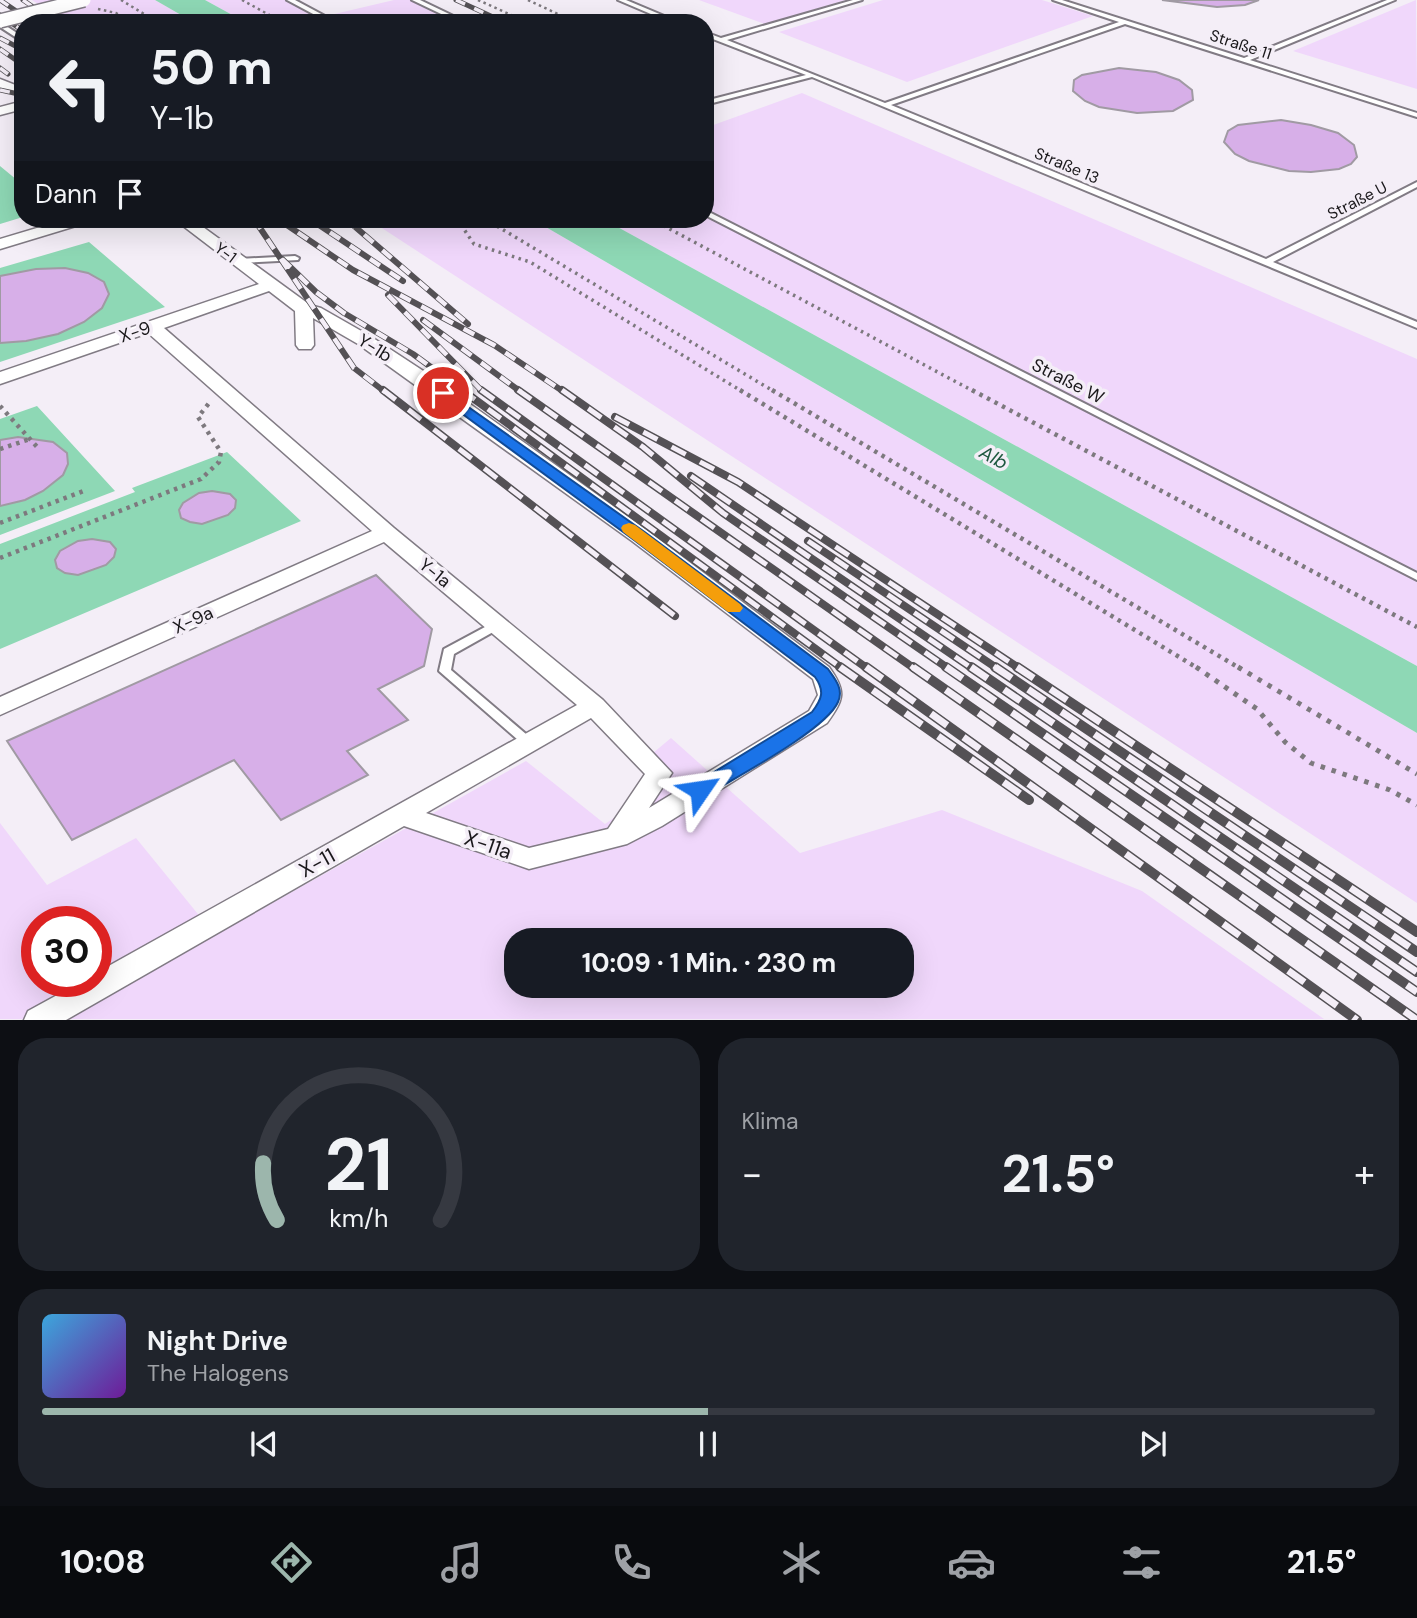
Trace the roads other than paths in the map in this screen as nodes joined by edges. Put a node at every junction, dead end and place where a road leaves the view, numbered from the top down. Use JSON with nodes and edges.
{"nodes":[{"id":1,"x":290,"y":0,"type":"edge"},
{"id":2,"x":415,"y":0,"type":"edge"},
{"id":3,"x":621,"y":0,"type":"edge"},
{"id":4,"x":859,"y":0,"type":"edge"},
{"id":5,"x":1056,"y":0,"type":"edge"},
{"id":6,"x":1392,"y":0,"type":"edge"},
{"id":7,"x":88,"y":4,"type":"edge"},
{"id":8,"x":42,"y":14,"type":"edge"},
{"id":9,"x":317,"y":14,"type":"edge"},
{"id":10,"x":445,"y":14,"type":"edge"},
{"id":11,"x":656,"y":14,"type":"edge"},
{"id":12,"x":1125,"y":22,"type":"junction"},
{"id":13,"x":714,"y":37,"type":"edge"},
{"id":14,"x":721,"y":40,"type":"junction"},
{"id":15,"x":1244,"y":60,"type":"junction"},
{"id":16,"x":813,"y":75,"type":"junction"},
{"id":17,"x":714,"y":101,"type":"edge"},
{"id":18,"x":885,"y":105,"type":"junction"},
{"id":19,"x":1417,"y":115,"type":"edge"},
{"id":20,"x":1417,"y":184,"type":"edge"},
{"id":21,"x":714,"y":217,"type":"edge"},
{"id":22,"x":53,"y":228,"type":"edge"},
{"id":23,"x":194,"y":228,"type":"edge"},
{"id":24,"x":0,"y":244,"type":"edge"},
{"id":25,"x":295,"y":258,"type":"dead end"},
{"id":26,"x":239,"y":261,"type":"junction"},
{"id":27,"x":1265,"y":263,"type":"junction"},
{"id":28,"x":271,"y":285,"type":"junction"},
{"id":29,"x":304,"y":309,"type":"junction"},
{"id":30,"x":1417,"y":325,"type":"edge"},
{"id":31,"x":151,"y":326,"type":"junction"},
{"id":32,"x":305,"y":345,"type":"dead end"},
{"id":33,"x":0,"y":378,"type":"edge"},
{"id":34,"x":386,"y":533,"type":"junction"},
{"id":35,"x":1417,"y":577,"type":"edge"},
{"id":36,"x":498,"y":624,"type":"junction"},
{"id":37,"x":594,"y":706,"type":"junction"},
{"id":38,"x":0,"y":707,"type":"edge"},
{"id":39,"x":528,"y":743,"type":"junction"},
{"id":40,"x":401,"y":815,"type":"junction"},
{"id":41,"x":617,"y":836,"type":"junction"},
{"id":42,"x":39,"y":1020,"type":"edge"}],
"edges":[{"from":1,"to":9,"type":"lane"},
{"from":2,"to":10,"type":"lane"},
{"from":3,"to":11,"type":"lane"},
{"from":4,"to":14,"type":"lane"},
{"from":5,"to":12,"type":"lane","name":"Straße 11"},
{"from":6,"to":15,"type":"lane"},
{"from":7,"to":8,"type":"street","bridge":true},
{"from":12,"to":15,"type":"lane","name":"Straße 11"},
{"from":12,"to":18,"type":"lane"},
{"from":13,"to":14,"type":"lane","name":"Straße 13"},
{"from":14,"to":16,"type":"lane","name":"Straße 13"},
{"from":15,"to":19,"type":"lane","name":"Straße 11"},
{"from":16,"to":17,"type":"lane"},
{"from":16,"to":18,"type":"lane","name":"Straße 13"},
{"from":18,"to":27,"type":"lane","name":"Straße 13"},
{"from":20,"to":27,"type":"lane","name":"Straße U"},
{"from":21,"to":35,"type":"lane","name":"Straße W"},
{"from":22,"to":24,"type":"street"},
{"from":23,"to":26,"type":"street","name":"Y-1"},
{"from":25,"to":26,"type":"lane"},
{"from":26,"to":28,"type":"street","name":"Y-1"},
{"from":27,"to":30,"type":"lane","name":"Straße 13"},
{"from":28,"to":29,"type":"street","name":"Y-1b"},
{"from":28,"to":31,"type":"street","name":"X-9"},
{"from":29,"to":32,"type":"street"},
{"from":29,"to":41,"type":"street","name":"Y-1b"},
{"from":31,"to":33,"type":"street","name":"X-9"},
{"from":31,"to":34,"type":"street","name":"Y-1a"},
{"from":34,"to":36,"type":"street","name":"Y-1a"},
{"from":34,"to":38,"type":"street","name":"X-9a"},
{"from":36,"to":37,"type":"street","name":"Y-1a"},
{"from":36,"to":39,"type":"lane"},
{"from":37,"to":39,"type":"street","name":"X-11"},
{"from":37,"to":41,"type":"street","name":"Y-1a"},
{"from":39,"to":40,"type":"street","name":"X-11"},
{"from":40,"to":41,"type":"street","name":"X-11a"},
{"from":40,"to":42,"type":"street","name":"X-11"}]}
